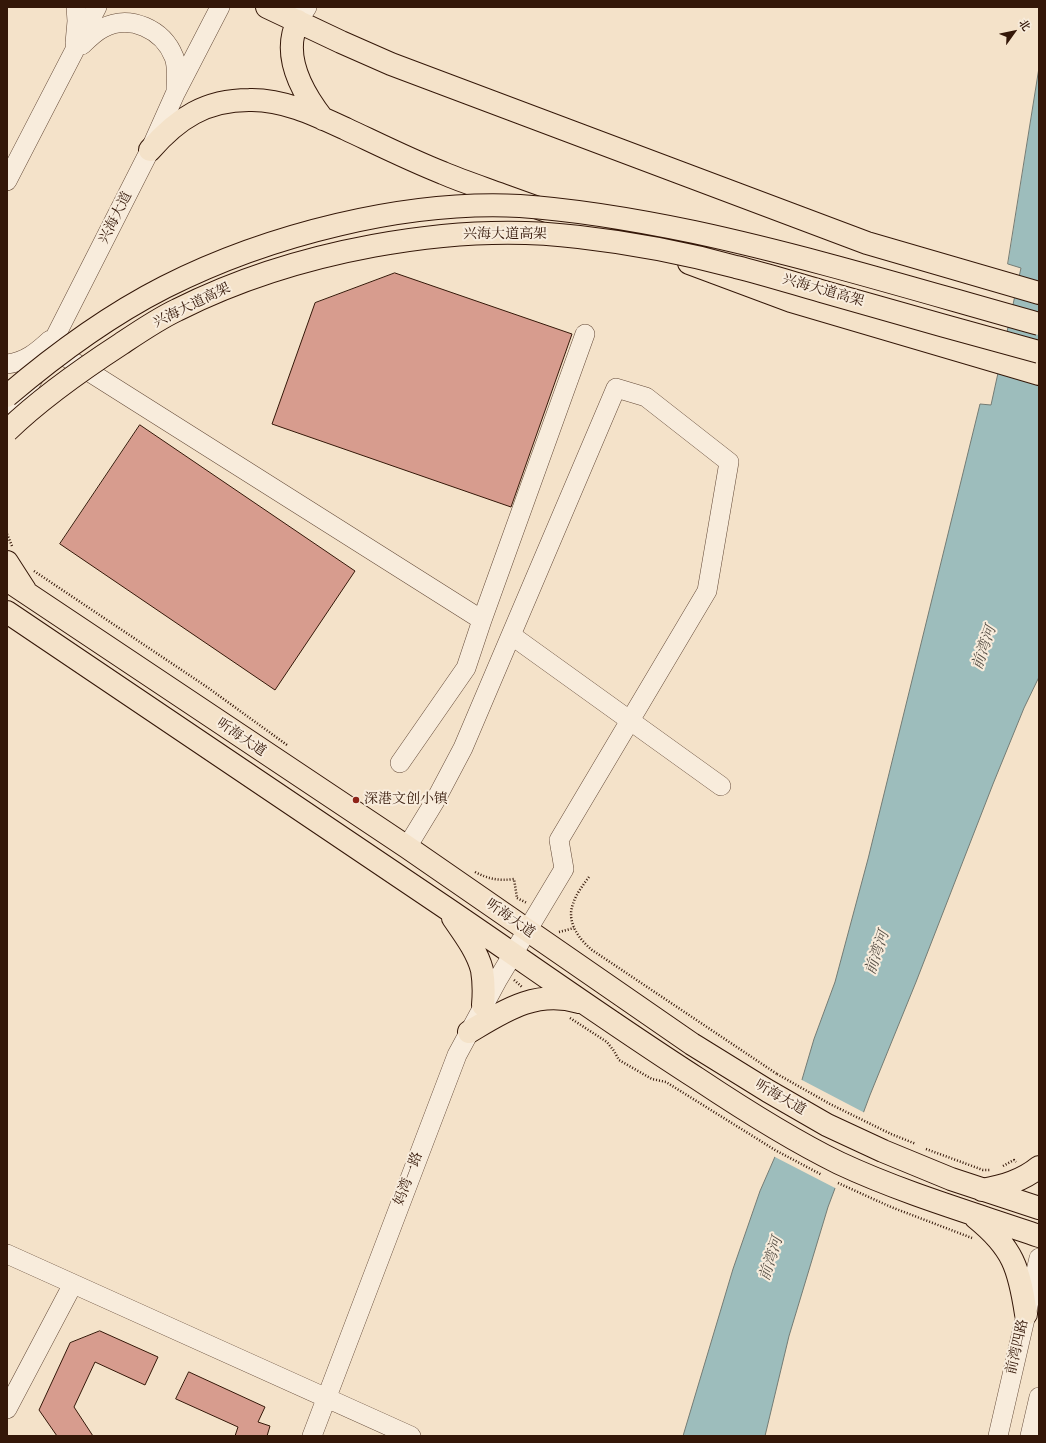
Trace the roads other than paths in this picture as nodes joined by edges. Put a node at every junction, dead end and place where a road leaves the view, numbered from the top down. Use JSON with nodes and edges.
{"nodes":[{"id":1,"x":76,"y":7,"type":"edge"},
{"id":2,"x":97,"y":7,"type":"edge"},
{"id":3,"x":220,"y":7,"type":"edge"},
{"id":4,"x":267,"y":7,"type":"edge"},
{"id":5,"x":302,"y":14,"type":"edge"},
{"id":6,"x":72,"y":55,"type":"junction"},
{"id":7,"x":175,"y":94,"type":"junction"},
{"id":8,"x":323,"y":119,"type":"junction"},
{"id":9,"x":150,"y":150,"type":"junction"},
{"id":10,"x":7,"y":181,"type":"edge"},
{"id":11,"x":1039,"y":292,"type":"edge"},
{"id":12,"x":1039,"y":324,"type":"edge"},
{"id":13,"x":585,"y":334,"type":"dead end"},
{"id":14,"x":54,"y":339,"type":"junction"},
{"id":15,"x":1039,"y":352,"type":"edge"},
{"id":16,"x":7,"y":364,"type":"edge"},
{"id":17,"x":1039,"y":374,"type":"edge"},
{"id":18,"x":7,"y":396,"type":"edge"},
{"id":19,"x":7,"y":427,"type":"edge"},
{"id":20,"x":7,"y":431,"type":"edge"},
{"id":21,"x":11,"y":556,"type":"edge"},
{"id":22,"x":7,"y":580,"type":"edge"},
{"id":23,"x":29,"y":596,"type":"junction"},
{"id":24,"x":7,"y":612,"type":"edge"},
{"id":25,"x":482,"y":620,"type":"junction"},
{"id":26,"x":511,"y":635,"type":"junction"},
{"id":27,"x":630,"y":720,"type":"junction"},
{"id":28,"x":400,"y":763,"type":"dead end"},
{"id":29,"x":721,"y":786,"type":"dead end"},
{"id":30,"x":406,"y":848,"type":"junction"},
{"id":31,"x":445,"y":907,"type":"junction"},
{"id":32,"x":527,"y":931,"type":"junction"},
{"id":33,"x":513,"y":954,"type":"junction"},
{"id":34,"x":483,"y":1005,"type":"junction"},
{"id":35,"x":586,"y":1005,"type":"junction"},
{"id":36,"x":469,"y":1032,"type":"junction"},
{"id":37,"x":1039,"y":1167,"type":"edge"},
{"id":38,"x":981,"y":1190,"type":"junction"},
{"id":39,"x":1039,"y":1208,"type":"edge"},
{"id":40,"x":970,"y":1214,"type":"junction"},
{"id":41,"x":1039,"y":1236,"type":"edge"},
{"id":42,"x":7,"y":1254,"type":"edge"},
{"id":43,"x":1039,"y":1258,"type":"edge"},
{"id":44,"x":73,"y":1284,"type":"junction"},
{"id":45,"x":1026,"y":1314,"type":"junction"},
{"id":46,"x":1039,"y":1397,"type":"edge"},
{"id":47,"x":326,"y":1398,"type":"junction"},
{"id":48,"x":7,"y":1410,"type":"edge"},
{"id":49,"x":312,"y":1436,"type":"edge"},
{"id":50,"x":411,"y":1436,"type":"edge"},
{"id":51,"x":998,"y":1436,"type":"edge"},
{"id":52,"x":1030,"y":1436,"type":"edge"}],
"edges":[{"from":1,"to":6,"type":"street"},
{"from":2,"to":6,"type":"street"},
{"from":3,"to":7,"type":"street","name":"兴海大道"},
{"from":4,"to":5,"type":"main road"},
{"from":5,"to":8,"type":"main road"},
{"from":5,"to":11,"type":"main road"},
{"from":6,"to":7,"type":"street"},
{"from":6,"to":10,"type":"street"},
{"from":7,"to":9,"type":"street","name":"兴海大道"},
{"from":8,"to":9,"type":"main road"},
{"from":8,"to":17,"type":"main road"},
{"from":9,"to":14,"type":"street","name":"兴海大道"},
{"from":12,"to":18,"type":"main road","name":"兴海大道高架","bridge":true},
{"from":13,"to":25,"type":"street"},
{"from":14,"to":16,"type":"street"},
{"from":14,"to":19,"type":"street","name":"兴海大道"},
{"from":14,"to":25,"type":"street"},
{"from":15,"to":20,"type":"main road","name":"兴海大道高架","bridge":true},
{"from":21,"to":23,"type":"main road"},
{"from":22,"to":23,"type":"main road","name":"听海大道"},
{"from":23,"to":30,"type":"main road","name":"听海大道"},
{"from":24,"to":31,"type":"main road","name":"听海大道"},
{"from":25,"to":28,"type":"street"},
{"from":26,"to":27,"type":"street"},
{"from":26,"to":27,"type":"street","name":"妈湾一路"},
{"from":26,"to":30,"type":"street"},
{"from":27,"to":29,"type":"street"},
{"from":27,"to":32,"type":"street","name":"妈湾一路"},
{"from":30,"to":32,"type":"main road","name":"听海大道"},
{"from":31,"to":33,"type":"main road","name":"听海大道"},
{"from":31,"to":34,"type":"main road"},
{"from":32,"to":33,"type":"street","name":"妈湾一路"},
{"from":32,"to":38,"type":"main road","name":"听海大道"},
{"from":33,"to":34,"type":"street","name":"妈湾一路"},
{"from":33,"to":35,"type":"main road","name":"听海大道"},
{"from":34,"to":36,"type":"street","name":"妈湾一路"},
{"from":35,"to":36,"type":"main road"},
{"from":35,"to":40,"type":"main road","name":"听海大道"},
{"from":36,"to":47,"type":"street","name":"妈湾一路"},
{"from":37,"to":38,"type":"main road"},
{"from":38,"to":39,"type":"main road","name":"听海大道"},
{"from":40,"to":41,"type":"main road","name":"听海大道"},
{"from":40,"to":45,"type":"main road"},
{"from":42,"to":44,"type":"street"},
{"from":43,"to":45,"type":"street","name":"前湾四路"},
{"from":44,"to":47,"type":"street"},
{"from":44,"to":48,"type":"street"},
{"from":45,"to":51,"type":"street","name":"前湾四路"},
{"from":46,"to":52,"type":"street"},
{"from":47,"to":49,"type":"street","name":"妈湾一路"},
{"from":47,"to":50,"type":"street"}]}
